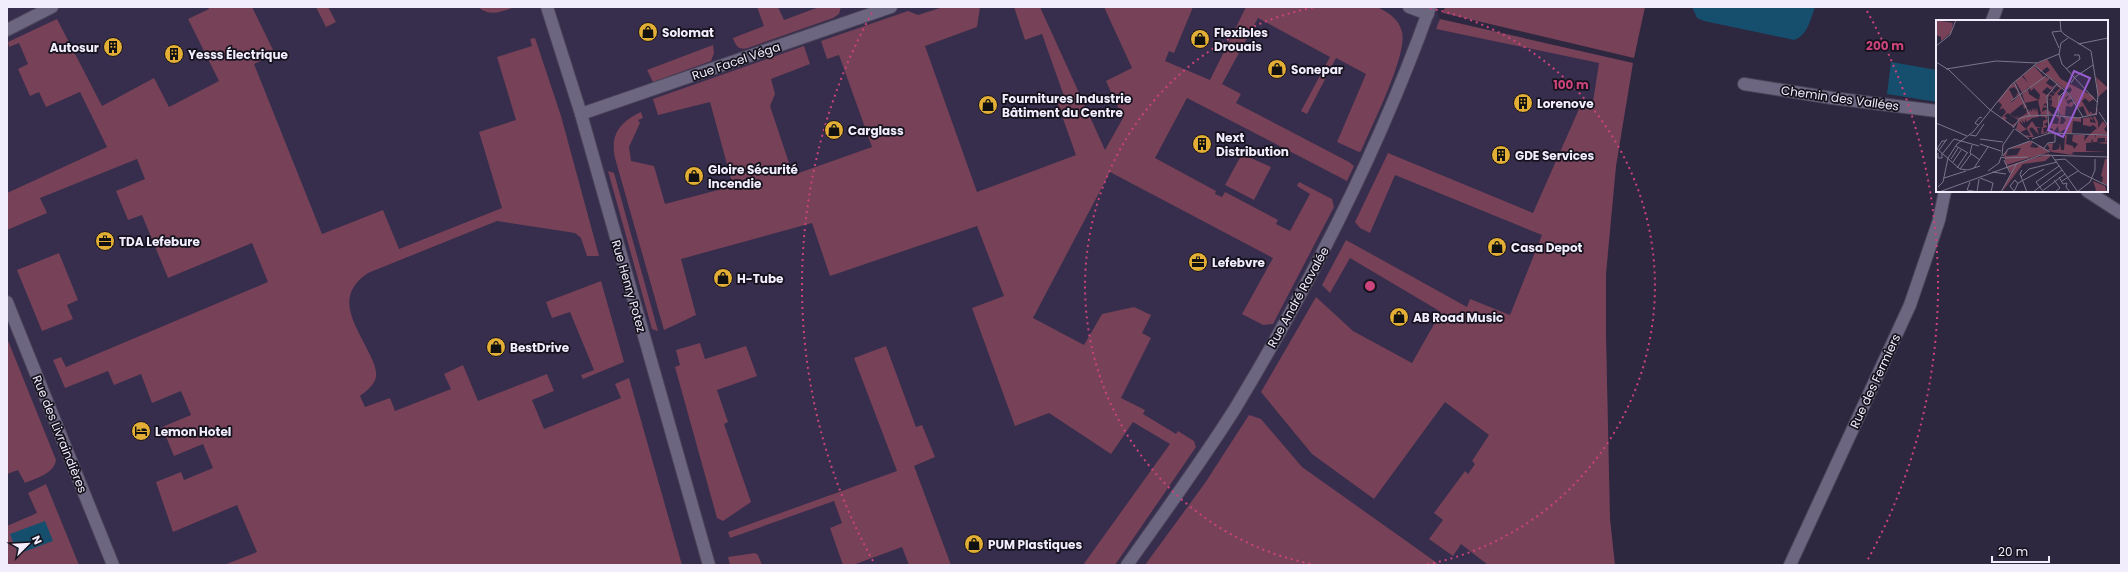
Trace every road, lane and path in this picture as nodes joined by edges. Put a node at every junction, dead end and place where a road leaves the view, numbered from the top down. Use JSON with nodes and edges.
{"nodes":[{"id":1,"x":52,"y":7,"type":"edge"},
{"id":2,"x":547,"y":7,"type":"edge"},
{"id":3,"x":891,"y":7,"type":"edge"},
{"id":4,"x":1409,"y":7,"type":"edge"},
{"id":5,"x":1997,"y":7,"type":"edge"},
{"id":6,"x":1429,"y":10,"type":"edge"},
{"id":7,"x":1992,"y":20,"type":"edge"},
{"id":8,"x":7,"y":30,"type":"edge"},
{"id":9,"x":1744,"y":84,"type":"dead end"},
{"id":10,"x":1936,"y":111,"type":"edge"},
{"id":11,"x":581,"y":114,"type":"junction"},
{"id":12,"x":1945,"y":192,"type":"edge"},
{"id":13,"x":2089,"y":192,"type":"edge"},
{"id":14,"x":2121,"y":213,"type":"edge"},
{"id":15,"x":7,"y":302,"type":"edge"},
{"id":16,"x":113,"y":565,"type":"edge"},
{"id":17,"x":709,"y":565,"type":"edge"},
{"id":18,"x":1127,"y":565,"type":"edge"},
{"id":19,"x":1790,"y":565,"type":"edge"}],
"edges":[{"from":1,"to":8,"type":"street"},
{"from":2,"to":11,"type":"street","name":"Rue Henry Potez"},
{"from":3,"to":11,"type":"street","name":"Rue Facel Véga"},
{"from":4,"to":6,"type":"street"},
{"from":5,"to":7,"type":"street"},
{"from":6,"to":18,"type":"street","name":"Rue André Ravalée"},
{"from":9,"to":10,"type":"street","name":"Chemin des Vallées"},
{"from":11,"to":17,"type":"street","name":"Rue Henry Potez"},
{"from":12,"to":19,"type":"street","name":"Rue des Fermiers"},
{"from":13,"to":14,"type":"street"},
{"from":15,"to":16,"type":"street","name":"Rue des Livraindières"}]}
